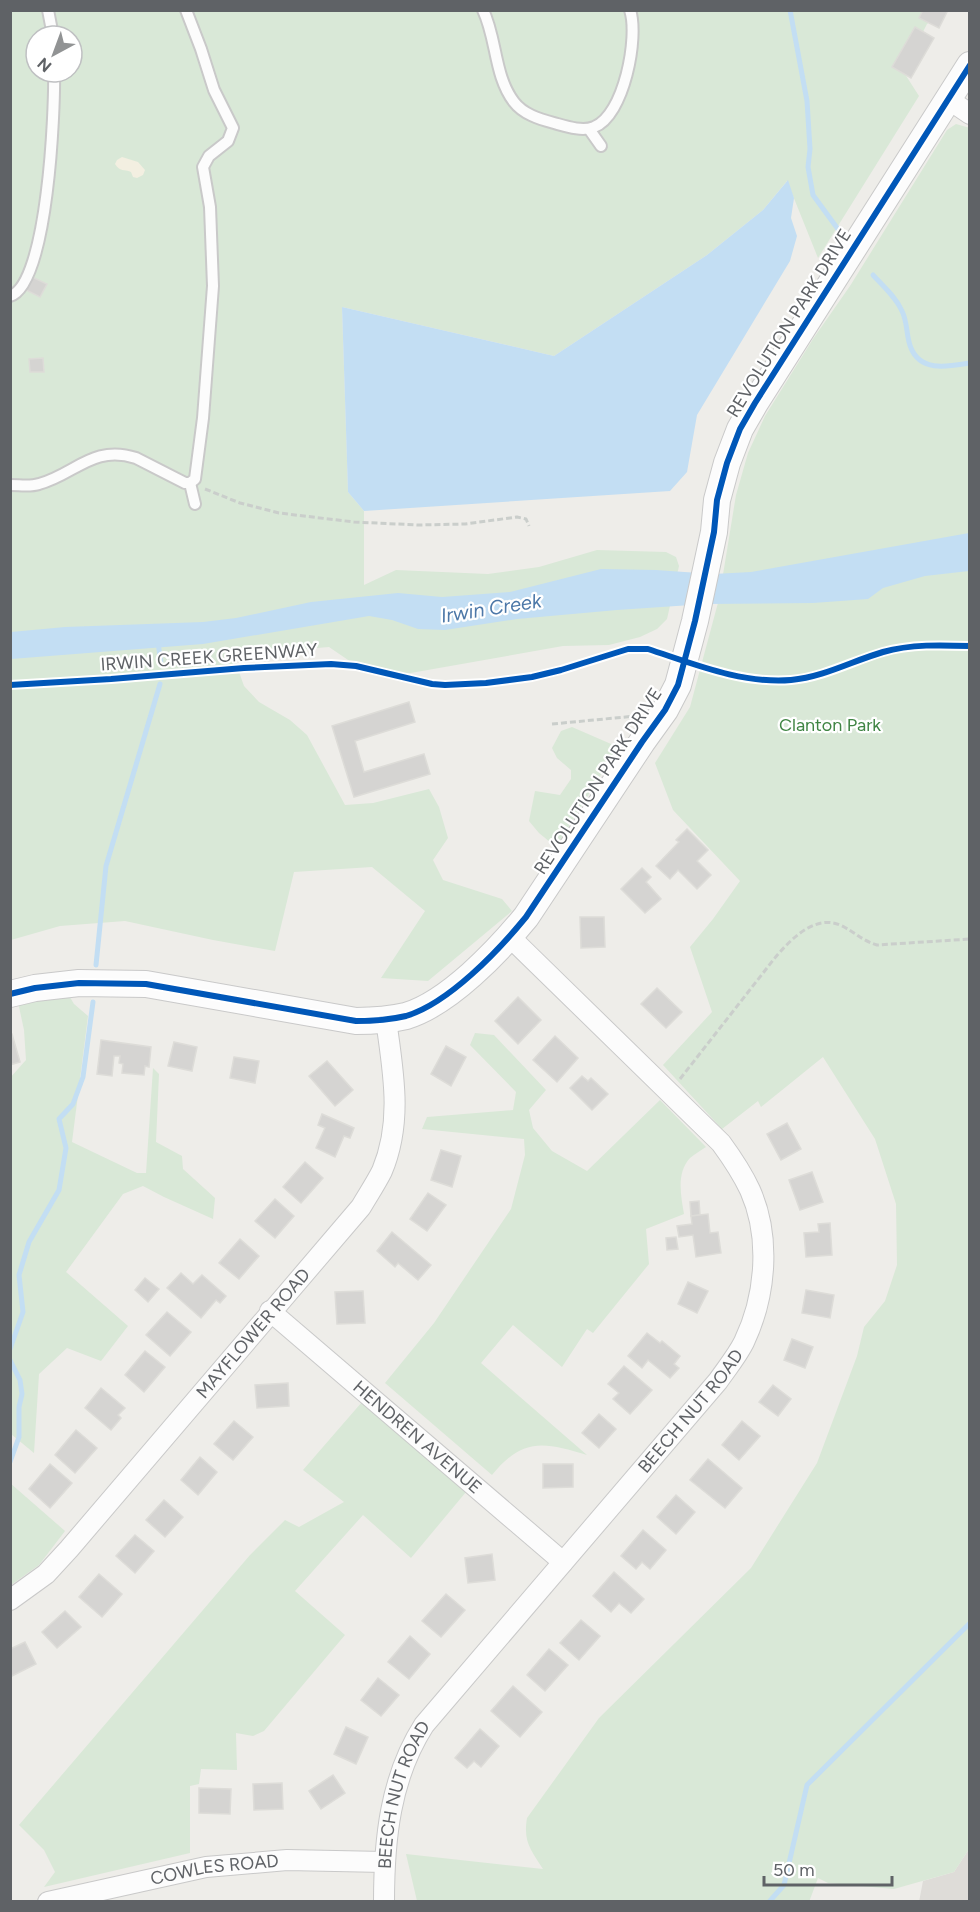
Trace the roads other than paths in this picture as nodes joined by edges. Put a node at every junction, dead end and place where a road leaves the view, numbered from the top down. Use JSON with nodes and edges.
{"nodes":[{"id":1,"x":186,"y":10,"type":"edge"},
{"id":2,"x":483,"y":10,"type":"edge"},
{"id":3,"x":630,"y":10,"type":"edge"},
{"id":4,"x":969,"y":65,"type":"edge"},
{"id":5,"x":54,"y":84,"type":"edge"},
{"id":6,"x":948,"y":99,"type":"junction"},
{"id":7,"x":969,"y":114,"type":"edge"},
{"id":8,"x":589,"y":129,"type":"junction"},
{"id":9,"x":601,"y":146,"type":"dead end"},
{"id":10,"x":10,"y":296,"type":"edge"},
{"id":11,"x":190,"y":483,"type":"junction"},
{"id":12,"x":10,"y":485,"type":"edge"},
{"id":13,"x":195,"y":504,"type":"dead end"},
{"id":14,"x":509,"y":936,"type":"junction"},
{"id":15,"x":10,"y":994,"type":"edge"},
{"id":16,"x":386,"y":1020,"type":"junction"},
{"id":17,"x":270,"y":1311,"type":"junction"},
{"id":18,"x":563,"y":1562,"type":"junction"},
{"id":19,"x":10,"y":1600,"type":"edge"},
{"id":20,"x":384,"y":1862,"type":"junction"},
{"id":21,"x":48,"y":1902,"type":"edge"},
{"id":22,"x":384,"y":1902,"type":"edge"}],
"edges":[{"from":1,"to":11,"type":"lane"},
{"from":2,"to":8,"type":"lane"},
{"from":3,"to":8,"type":"lane"},
{"from":4,"to":6,"type":"street","name":"REVOLUTION PARK DRIVE"},
{"from":5,"to":10,"type":"lane"},
{"from":6,"to":7,"type":"street"},
{"from":6,"to":14,"type":"street","name":"REVOLUTION PARK DRIVE"},
{"from":8,"to":9,"type":"lane"},
{"from":11,"to":12,"type":"lane"},
{"from":11,"to":13,"type":"lane"},
{"from":14,"to":16,"type":"street","name":"REVOLUTION PARK DRIVE"},
{"from":14,"to":18,"type":"street","name":"BEECH NUT ROAD"},
{"from":15,"to":16,"type":"street","name":"REVOLUTION PARK DRIVE"},
{"from":16,"to":17,"type":"street","name":"MAYFLOWER ROAD"},
{"from":17,"to":18,"type":"street","name":"HENDREN AVENUE"},
{"from":17,"to":19,"type":"street","name":"MAYFLOWER ROAD"},
{"from":18,"to":20,"type":"street","name":"BEECH NUT ROAD"},
{"from":20,"to":21,"type":"street","name":"COWLES ROAD"},
{"from":20,"to":22,"type":"street","name":"BEECH NUT ROAD"}]}
